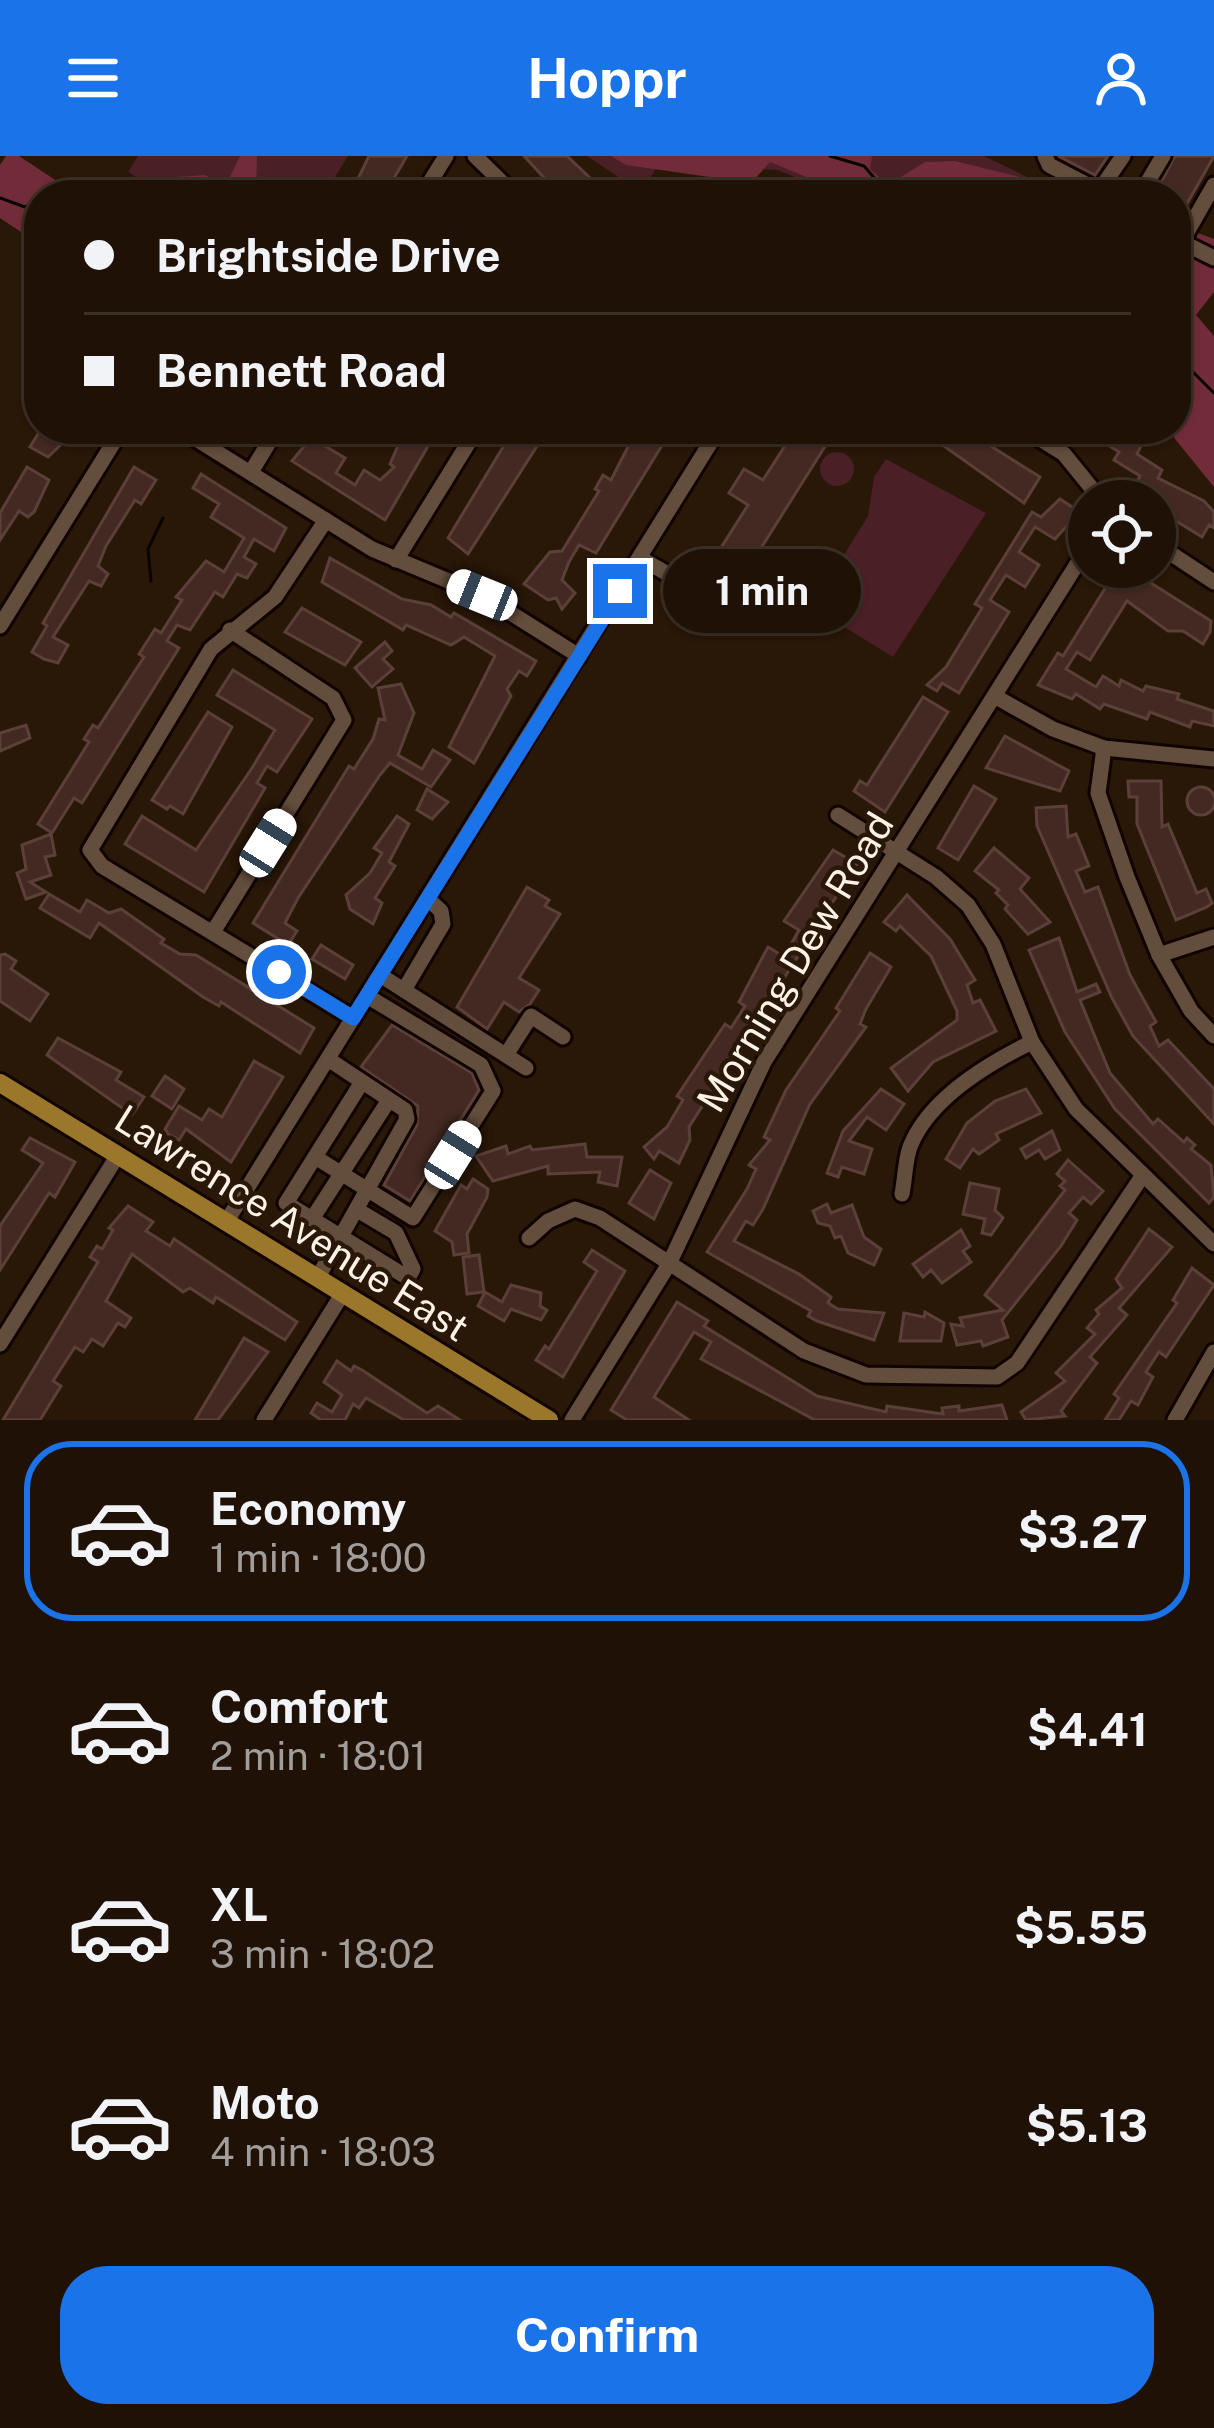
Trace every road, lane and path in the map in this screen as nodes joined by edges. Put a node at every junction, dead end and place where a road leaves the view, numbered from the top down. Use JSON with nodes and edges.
{"nodes":[{"id":1,"x":476,"y":156,"type":"edge"},
{"id":2,"x":1045,"y":156,"type":"edge"},
{"id":3,"x":500,"y":180,"type":"edge"},
{"id":4,"x":1079,"y":180,"type":"edge"},
{"id":5,"x":1214,"y":184,"type":"edge"},
{"id":6,"x":1191,"y":221,"type":"edge"},
{"id":7,"x":113,"y":444,"type":"edge"},
{"id":8,"x":204,"y":444,"type":"edge"},
{"id":9,"x":268,"y":444,"type":"edge"},
{"id":10,"x":468,"y":444,"type":"edge"},
{"id":11,"x":710,"y":444,"type":"edge"},
{"id":12,"x":1048,"y":444,"type":"edge"},
{"id":13,"x":250,"y":472,"type":"junction"},
{"id":14,"x":1085,"y":480,"type":"edge"},
{"id":15,"x":326,"y":520,"type":"junction"},
{"id":16,"x":1176,"y":557,"type":"edge"},
{"id":17,"x":640,"y":558,"type":"junction"},
{"id":18,"x":396,"y":560,"type":"junction"},
{"id":19,"x":1068,"y":579,"type":"edge"},
{"id":20,"x":1214,"y":582,"type":"edge"},
{"id":21,"x":752,"y":622,"type":"dead end"},
{"id":22,"x":0,"y":626,"type":"edge"},
{"id":23,"x":230,"y":630,"type":"junction"},
{"id":24,"x":579,"y":656,"type":"junction"},
{"id":25,"x":996,"y":698,"type":"junction"},
{"id":26,"x":1104,"y":748,"type":"junction"},
{"id":27,"x":1214,"y":758,"type":"edge"},
{"id":28,"x":838,"y":815,"type":"dead end"},
{"id":29,"x":897,"y":851,"type":"junction"},
{"id":30,"x":428,"y":898,"type":"junction"},
{"id":31,"x":213,"y":932,"type":"junction"},
{"id":32,"x":1214,"y":937,"type":"edge"},
{"id":33,"x":1160,"y":955,"type":"junction"},
{"id":34,"x":380,"y":974,"type":"junction"},
{"id":35,"x":404,"y":990,"type":"junction"},
{"id":36,"x":368,"y":996,"type":"junction"},
{"id":37,"x":353,"y":1018,"type":"junction"},
{"id":38,"x":1214,"y":1036,"type":"edge"},
{"id":39,"x":563,"y":1037,"type":"dead end"},
{"id":40,"x":1032,"y":1042,"type":"junction"},
{"id":41,"x":506,"y":1055,"type":"junction"},
{"id":42,"x":328,"y":1060,"type":"junction"},
{"id":43,"x":526,"y":1068,"type":"dead end"},
{"id":44,"x":362,"y":1082,"type":"junction"},
{"id":45,"x":0,"y":1083,"type":"edge"},
{"id":46,"x":389,"y":1100,"type":"junction"},
{"id":47,"x":118,"y":1155,"type":"junction"},
{"id":48,"x":315,"y":1156,"type":"junction"},
{"id":49,"x":342,"y":1173,"type":"junction"},
{"id":50,"x":1141,"y":1178,"type":"junction"},
{"id":51,"x":369,"y":1190,"type":"junction"},
{"id":52,"x":902,"y":1194,"type":"dead end"},
{"id":53,"x":359,"y":1211,"type":"junction"},
{"id":54,"x":228,"y":1219,"type":"junction"},
{"id":55,"x":312,"y":1219,"type":"junction"},
{"id":56,"x":342,"y":1238,"type":"junction"},
{"id":57,"x":530,"y":1238,"type":"dead end"},
{"id":58,"x":1214,"y":1244,"type":"edge"},
{"id":59,"x":669,"y":1264,"type":"junction"},
{"id":60,"x":319,"y":1277,"type":"junction"},
{"id":61,"x":343,"y":1293,"type":"junction"},
{"id":62,"x":0,"y":1345,"type":"edge"},
{"id":63,"x":1214,"y":1352,"type":"edge"},
{"id":64,"x":264,"y":1420,"type":"edge"},
{"id":65,"x":549,"y":1420,"type":"edge"},
{"id":66,"x":572,"y":1420,"type":"edge"},
{"id":67,"x":1174,"y":1420,"type":"edge"}],
"edges":[{"from":1,"to":3,"type":"street"},
{"from":2,"to":4,"type":"street"},
{"from":5,"to":6,"type":"street"},
{"from":7,"to":22,"type":"street"},
{"from":8,"to":13,"type":"street"},
{"from":9,"to":13,"type":"street"},
{"from":10,"to":18,"type":"street"},
{"from":11,"to":17,"type":"street"},
{"from":12,"to":14,"type":"street"},
{"from":13,"to":15,"type":"street"},
{"from":15,"to":18,"type":"street"},
{"from":15,"to":23,"type":"street"},
{"from":16,"to":20,"type":"street"},
{"from":17,"to":21,"type":"street"},
{"from":17,"to":24,"type":"street"},
{"from":18,"to":24,"type":"street"},
{"from":19,"to":25,"type":"street","name":"Morning Dew Road"},
{"from":23,"to":31,"type":"street"},
{"from":23,"to":31,"type":"street"},
{"from":24,"to":30,"type":"street"},
{"from":25,"to":26,"type":"street"},
{"from":25,"to":29,"type":"street","name":"Morning Dew Road"},
{"from":26,"to":27,"type":"street"},
{"from":26,"to":33,"type":"street"},
{"from":28,"to":29,"type":"street"},
{"from":29,"to":40,"type":"street"},
{"from":29,"to":59,"type":"street","name":"Morning Dew Road"},
{"from":30,"to":34,"type":"street"},
{"from":30,"to":35,"type":"street"},
{"from":31,"to":37,"type":"street"},
{"from":32,"to":33,"type":"street"},
{"from":33,"to":38,"type":"street"},
{"from":34,"to":35,"type":"street"},
{"from":34,"to":36,"type":"street"},
{"from":35,"to":41,"type":"street"},
{"from":36,"to":37,"type":"street"},
{"from":36,"to":51,"type":"street"},
{"from":37,"to":42,"type":"street"},
{"from":39,"to":41,"type":"street"},
{"from":40,"to":50,"type":"street"},
{"from":40,"to":52,"type":"street"},
{"from":41,"to":43,"type":"street"},
{"from":42,"to":44,"type":"street"},
{"from":42,"to":54,"type":"street"},
{"from":44,"to":46,"type":"street"},
{"from":44,"to":48,"type":"street"},
{"from":45,"to":47,"type":"main road","name":"Lawrence Avenue East"},
{"from":46,"to":49,"type":"street"},
{"from":46,"to":51,"type":"street"},
{"from":47,"to":54,"type":"main road","name":"Lawrence Avenue East"},
{"from":47,"to":62,"type":"street"},
{"from":48,"to":49,"type":"street"},
{"from":48,"to":55,"type":"street"},
{"from":49,"to":51,"type":"street"},
{"from":49,"to":55,"type":"street"},
{"from":50,"to":58,"type":"street"},
{"from":50,"to":59,"type":"street"},
{"from":51,"to":53,"type":"street"},
{"from":53,"to":56,"type":"street"},
{"from":53,"to":56,"type":"street"},
{"from":54,"to":60,"type":"main road","name":"Lawrence Avenue East"},
{"from":55,"to":56,"type":"street"},
{"from":56,"to":60,"type":"street"},
{"from":57,"to":59,"type":"street"},
{"from":59,"to":66,"type":"street","name":"Morning Dew Road"},
{"from":60,"to":61,"type":"main road","name":"Lawrence Avenue East"},
{"from":61,"to":64,"type":"street"},
{"from":61,"to":65,"type":"main road","name":"Lawrence Avenue East"},
{"from":63,"to":67,"type":"street"}]}
